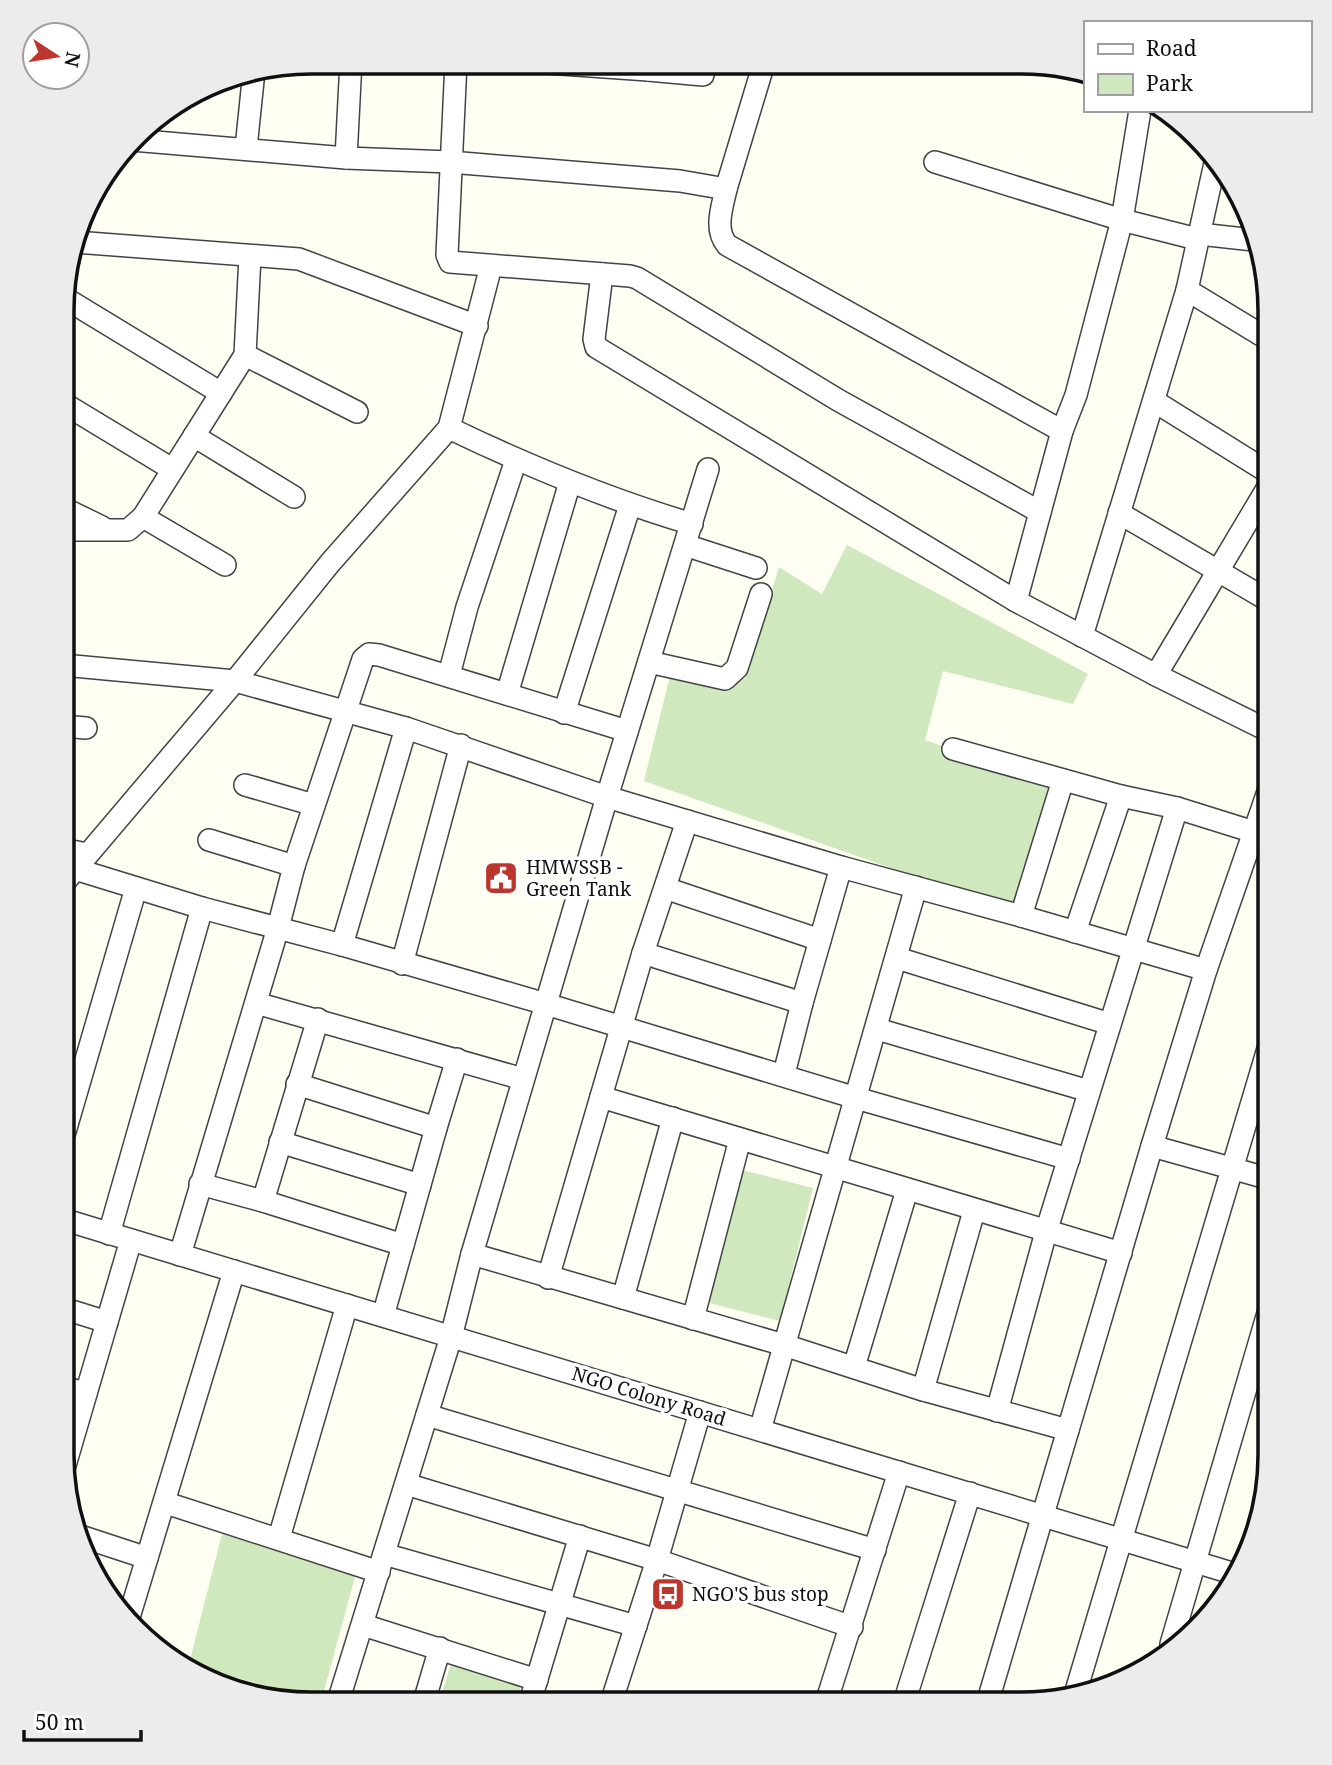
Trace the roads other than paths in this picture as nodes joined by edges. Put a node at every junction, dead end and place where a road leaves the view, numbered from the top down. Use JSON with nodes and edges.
{"nodes":[{"id":1,"x":350,"y":74,"type":"edge"},
{"id":2,"x":455,"y":74,"type":"edge"},
{"id":3,"x":697,"y":74,"type":"edge"},
{"id":4,"x":761,"y":74,"type":"edge"},
{"id":5,"x":703,"y":75,"type":"dead end"},
{"id":6,"x":253,"y":81,"type":"edge"},
{"id":7,"x":1140,"y":112,"type":"edge"},
{"id":8,"x":145,"y":141,"type":"edge"},
{"id":9,"x":246,"y":148,"type":"junction"},
{"id":10,"x":346,"y":158,"type":"junction"},
{"id":11,"x":450,"y":162,"type":"junction"},
{"id":12,"x":935,"y":162,"type":"dead end"},
{"id":13,"x":1217,"y":176,"type":"edge"},
{"id":14,"x":726,"y":189,"type":"junction"},
{"id":15,"x":1122,"y":220,"type":"junction"},
{"id":16,"x":1198,"y":236,"type":"junction"},
{"id":17,"x":1247,"y":239,"type":"edge"},
{"id":18,"x":84,"y":243,"type":"edge"},
{"id":19,"x":250,"y":256,"type":"junction"},
{"id":20,"x":491,"y":266,"type":"junction"},
{"id":21,"x":602,"y":274,"type":"junction"},
{"id":22,"x":1187,"y":290,"type":"junction"},
{"id":23,"x":74,"y":304,"type":"edge"},
{"id":24,"x":477,"y":326,"type":"junction"},
{"id":25,"x":1258,"y":333,"type":"edge"},
{"id":26,"x":245,"y":355,"type":"junction"},
{"id":27,"x":221,"y":393,"type":"junction"},
{"id":28,"x":1154,"y":401,"type":"junction"},
{"id":29,"x":74,"y":410,"type":"edge"},
{"id":30,"x":357,"y":412,"type":"dead end"},
{"id":31,"x":449,"y":428,"type":"junction"},
{"id":32,"x":1062,"y":431,"type":"junction"},
{"id":33,"x":194,"y":436,"type":"junction"},
{"id":34,"x":516,"y":460,"type":"junction"},
{"id":35,"x":1258,"y":466,"type":"edge"},
{"id":36,"x":172,"y":469,"type":"junction"},
{"id":37,"x":708,"y":469,"type":"dead end"},
{"id":38,"x":570,"y":482,"type":"junction"},
{"id":39,"x":294,"y":497,"type":"dead end"},
{"id":40,"x":1258,"y":504,"type":"edge"},
{"id":41,"x":630,"y":505,"type":"junction"},
{"id":42,"x":1040,"y":512,"type":"junction"},
{"id":43,"x":1119,"y":513,"type":"junction"},
{"id":44,"x":74,"y":514,"type":"edge"},
{"id":45,"x":143,"y":516,"type":"junction"},
{"id":46,"x":692,"y":524,"type":"junction"},
{"id":47,"x":105,"y":529,"type":"junction"},
{"id":48,"x":74,"y":530,"type":"edge"},
{"id":49,"x":685,"y":545,"type":"junction"},
{"id":50,"x":225,"y":565,"type":"dead end"},
{"id":51,"x":756,"y":568,"type":"dead end"},
{"id":52,"x":1218,"y":570,"type":"junction"},
{"id":53,"x":761,"y":594,"type":"dead end"},
{"id":54,"x":1258,"y":594,"type":"edge"},
{"id":55,"x":1016,"y":601,"type":"junction"},
{"id":56,"x":1082,"y":636,"type":"junction"},
{"id":57,"x":649,"y":662,"type":"junction"},
{"id":58,"x":74,"y":666,"type":"edge"},
{"id":59,"x":449,"y":675,"type":"junction"},
{"id":60,"x":1156,"y":676,"type":"junction"},
{"id":61,"x":235,"y":681,"type":"junction"},
{"id":62,"x":506,"y":694,"type":"junction"},
{"id":63,"x":344,"y":712,"type":"junction"},
{"id":64,"x":564,"y":713,"type":"junction"},
{"id":65,"x":1258,"y":726,"type":"edge"},
{"id":66,"x":74,"y":727,"type":"edge"},
{"id":67,"x":86,"y":728,"type":"dead end"},
{"id":68,"x":406,"y":728,"type":"junction"},
{"id":69,"x":627,"y":731,"type":"junction"},
{"id":70,"x":461,"y":745,"type":"junction"},
{"id":71,"x":953,"y":749,"type":"dead end"},
{"id":72,"x":1063,"y":780,"type":"junction"},
{"id":73,"x":245,"y":785,"type":"dead end"},
{"id":74,"x":1121,"y":796,"type":"junction"},
{"id":75,"x":607,"y":797,"type":"junction"},
{"id":76,"x":314,"y":805,"type":"junction"},
{"id":77,"x":1177,"y":808,"type":"junction"},
{"id":78,"x":687,"y":821,"type":"junction"},
{"id":79,"x":1258,"y":834,"type":"edge"},
{"id":80,"x":209,"y":840,"type":"dead end"},
{"id":81,"x":1258,"y":845,"type":"edge"},
{"id":82,"x":294,"y":866,"type":"junction"},
{"id":83,"x":841,"y":866,"type":"junction"},
{"id":84,"x":75,"y":869,"type":"edge"},
{"id":85,"x":916,"y":887,"type":"junction"},
{"id":86,"x":136,"y":888,"type":"junction"},
{"id":87,"x":665,"y":888,"type":"junction"},
{"id":88,"x":202,"y":908,"type":"junction"},
{"id":89,"x":1021,"y":916,"type":"junction"},
{"id":90,"x":278,"y":928,"type":"junction"},
{"id":91,"x":1075,"y":932,"type":"junction"},
{"id":92,"x":820,"y":940,"type":"junction"},
{"id":93,"x":342,"y":945,"type":"junction"},
{"id":94,"x":1133,"y":949,"type":"junction"},
{"id":95,"x":643,"y":953,"type":"junction"},
{"id":96,"x":897,"y":958,"type":"junction"},
{"id":97,"x":402,"y":964,"type":"junction"},
{"id":98,"x":1206,"y":970,"type":"junction"},
{"id":99,"x":256,"y":1003,"type":"junction"},
{"id":100,"x":802,"y":1003,"type":"junction"},
{"id":101,"x":545,"y":1004,"type":"junction"},
{"id":102,"x":318,"y":1019,"type":"junction"},
{"id":103,"x":1110,"y":1024,"type":"junction"},
{"id":104,"x":622,"y":1028,"type":"junction"},
{"id":105,"x":877,"y":1029,"type":"junction"},
{"id":106,"x":457,"y":1059,"type":"junction"},
{"id":107,"x":783,"y":1074,"type":"junction"},
{"id":108,"x":523,"y":1079,"type":"junction"},
{"id":109,"x":1258,"y":1083,"type":"edge"},
{"id":110,"x":298,"y":1084,"type":"junction"},
{"id":111,"x":1089,"y":1091,"type":"junction"},
{"id":112,"x":601,"y":1097,"type":"junction"},
{"id":113,"x":856,"y":1098,"type":"junction"},
{"id":114,"x":74,"y":1099,"type":"edge"},
{"id":115,"x":673,"y":1118,"type":"junction"},
{"id":116,"x":436,"y":1128,"type":"junction"},
{"id":117,"x":740,"y":1139,"type":"junction"},
{"id":118,"x":281,"y":1142,"type":"junction"},
{"id":119,"x":1152,"y":1146,"type":"junction"},
{"id":120,"x":1069,"y":1159,"type":"junction"},
{"id":121,"x":834,"y":1168,"type":"junction"},
{"id":122,"x":1233,"y":1168,"type":"junction"},
{"id":123,"x":1258,"y":1175,"type":"edge"},
{"id":124,"x":200,"y":1184,"type":"junction"},
{"id":125,"x":420,"y":1185,"type":"junction"},
{"id":126,"x":907,"y":1190,"type":"junction"},
{"id":127,"x":263,"y":1201,"type":"junction"},
{"id":128,"x":974,"y":1211,"type":"junction"},
{"id":129,"x":74,"y":1223,"type":"edge"},
{"id":130,"x":1046,"y":1232,"type":"junction"},
{"id":131,"x":109,"y":1234,"type":"junction"},
{"id":132,"x":131,"y":1240,"type":"junction"},
{"id":133,"x":403,"y":1245,"type":"junction"},
{"id":134,"x":1121,"y":1253,"type":"junction"},
{"id":135,"x":472,"y":1254,"type":"junction"},
{"id":136,"x":180,"y":1255,"type":"junction"},
{"id":137,"x":234,"y":1271,"type":"junction"},
{"id":138,"x":548,"y":1278,"type":"junction"},
{"id":139,"x":623,"y":1298,"type":"junction"},
{"id":140,"x":347,"y":1306,"type":"junction"},
{"id":141,"x":74,"y":1312,"type":"edge"},
{"id":142,"x":383,"y":1316,"type":"junction"},
{"id":143,"x":693,"y":1319,"type":"junction"},
{"id":144,"x":107,"y":1322,"type":"junction"},
{"id":145,"x":451,"y":1337,"type":"junction"},
{"id":146,"x":784,"y":1345,"type":"junction"},
{"id":147,"x":1258,"y":1348,"type":"edge"},
{"id":148,"x":854,"y":1367,"type":"junction"},
{"id":149,"x":74,"y":1390,"type":"edge"},
{"id":150,"x":923,"y":1390,"type":"junction"},
{"id":151,"x":86,"y":1393,"type":"junction"},
{"id":152,"x":997,"y":1411,"type":"junction"},
{"id":153,"x":700,"y":1412,"type":"junction"},
{"id":154,"x":427,"y":1415,"type":"junction"},
{"id":155,"x":760,"y":1430,"type":"junction"},
{"id":156,"x":1068,"y":1430,"type":"junction"},
{"id":157,"x":74,"y":1433,"type":"edge"},
{"id":158,"x":899,"y":1472,"type":"junction"},
{"id":159,"x":406,"y":1484,"type":"junction"},
{"id":160,"x":676,"y":1490,"type":"junction"},
{"id":161,"x":970,"y":1493,"type":"junction"},
{"id":162,"x":166,"y":1503,"type":"junction"},
{"id":163,"x":1043,"y":1516,"type":"junction"},
{"id":164,"x":580,"y":1536,"type":"junction"},
{"id":165,"x":279,"y":1538,"type":"junction"},
{"id":166,"x":89,"y":1539,"type":"edge"},
{"id":167,"x":1122,"y":1539,"type":"junction"},
{"id":168,"x":875,"y":1550,"type":"junction"},
{"id":169,"x":147,"y":1558,"type":"junction"},
{"id":170,"x":657,"y":1560,"type":"junction"},
{"id":171,"x":1196,"y":1562,"type":"junction"},
{"id":172,"x":382,"y":1563,"type":"junction"},
{"id":173,"x":1227,"y":1572,"type":"edge"},
{"id":174,"x":561,"y":1605,"type":"junction"},
{"id":175,"x":131,"y":1609,"type":"edge"},
{"id":176,"x":363,"y":1625,"type":"junction"},
{"id":177,"x":636,"y":1626,"type":"junction"},
{"id":178,"x":852,"y":1627,"type":"junction"},
{"id":179,"x":1173,"y":1637,"type":"edge"},
{"id":180,"x":440,"y":1648,"type":"junction"},
{"id":181,"x":537,"y":1679,"type":"junction"},
{"id":182,"x":1078,"y":1684,"type":"edge"},
{"id":183,"x":341,"y":1692,"type":"edge"},
{"id":184,"x":427,"y":1692,"type":"edge"},
{"id":185,"x":533,"y":1692,"type":"edge"},
{"id":186,"x":615,"y":1692,"type":"edge"},
{"id":187,"x":830,"y":1692,"type":"edge"},
{"id":188,"x":907,"y":1692,"type":"edge"},
{"id":189,"x":991,"y":1692,"type":"edge"}],
"edges":[{"from":1,"to":10,"type":"street"},
{"from":2,"to":11,"type":"street"},
{"from":3,"to":5,"type":"street"},
{"from":4,"to":14,"type":"street"},
{"from":6,"to":9,"type":"street"},
{"from":7,"to":15,"type":"street"},
{"from":8,"to":9,"type":"street"},
{"from":9,"to":10,"type":"street"},
{"from":10,"to":11,"type":"street"},
{"from":11,"to":14,"type":"street"},
{"from":11,"to":20,"type":"street"},
{"from":12,"to":15,"type":"street"},
{"from":13,"to":16,"type":"street"},
{"from":14,"to":32,"type":"street"},
{"from":15,"to":16,"type":"street"},
{"from":15,"to":32,"type":"street"},
{"from":16,"to":17,"type":"street"},
{"from":16,"to":22,"type":"street"},
{"from":18,"to":19,"type":"street"},
{"from":19,"to":24,"type":"street"},
{"from":19,"to":26,"type":"street"},
{"from":20,"to":21,"type":"street"},
{"from":20,"to":24,"type":"street"},
{"from":21,"to":42,"type":"street"},
{"from":21,"to":55,"type":"street"},
{"from":22,"to":25,"type":"street"},
{"from":22,"to":28,"type":"street"},
{"from":23,"to":27,"type":"street"},
{"from":24,"to":31,"type":"street"},
{"from":26,"to":27,"type":"street"},
{"from":26,"to":30,"type":"street"},
{"from":27,"to":33,"type":"street"},
{"from":28,"to":35,"type":"street"},
{"from":28,"to":43,"type":"street"},
{"from":29,"to":36,"type":"street"},
{"from":31,"to":34,"type":"street"},
{"from":31,"to":61,"type":"street"},
{"from":32,"to":42,"type":"street"},
{"from":33,"to":36,"type":"street"},
{"from":33,"to":39,"type":"street"},
{"from":34,"to":38,"type":"street"},
{"from":34,"to":59,"type":"street"},
{"from":36,"to":45,"type":"street"},
{"from":37,"to":46,"type":"street"},
{"from":38,"to":41,"type":"street"},
{"from":38,"to":62,"type":"street"},
{"from":40,"to":52,"type":"street"},
{"from":41,"to":46,"type":"street"},
{"from":41,"to":64,"type":"street"},
{"from":42,"to":55,"type":"street"},
{"from":43,"to":52,"type":"street"},
{"from":43,"to":56,"type":"street"},
{"from":44,"to":47,"type":"street"},
{"from":45,"to":47,"type":"street"},
{"from":45,"to":50,"type":"street"},
{"from":46,"to":49,"type":"street"},
{"from":47,"to":48,"type":"street"},
{"from":49,"to":51,"type":"street"},
{"from":49,"to":57,"type":"street"},
{"from":52,"to":54,"type":"street"},
{"from":52,"to":60,"type":"street"},
{"from":53,"to":57,"type":"street"},
{"from":55,"to":56,"type":"street"},
{"from":56,"to":60,"type":"street"},
{"from":57,"to":69,"type":"street"},
{"from":58,"to":61,"type":"street"},
{"from":59,"to":62,"type":"street"},
{"from":59,"to":63,"type":"street"},
{"from":60,"to":65,"type":"street"},
{"from":61,"to":63,"type":"street"},
{"from":61,"to":84,"type":"street"},
{"from":62,"to":64,"type":"street"},
{"from":63,"to":68,"type":"street"},
{"from":63,"to":76,"type":"street"},
{"from":64,"to":69,"type":"street"},
{"from":66,"to":67,"type":"street"},
{"from":68,"to":70,"type":"street"},
{"from":68,"to":93,"type":"street"},
{"from":69,"to":75,"type":"street"},
{"from":70,"to":75,"type":"street"},
{"from":70,"to":97,"type":"street"},
{"from":71,"to":72,"type":"street"},
{"from":72,"to":74,"type":"street"},
{"from":72,"to":89,"type":"street"},
{"from":73,"to":76,"type":"street"},
{"from":74,"to":77,"type":"street"},
{"from":74,"to":91,"type":"street"},
{"from":75,"to":78,"type":"street"},
{"from":75,"to":101,"type":"street"},
{"from":76,"to":82,"type":"street"},
{"from":77,"to":79,"type":"street"},
{"from":77,"to":94,"type":"street"},
{"from":78,"to":83,"type":"street"},
{"from":78,"to":87,"type":"street"},
{"from":80,"to":82,"type":"street"},
{"from":81,"to":98,"type":"street"},
{"from":82,"to":90,"type":"street"},
{"from":83,"to":85,"type":"street"},
{"from":83,"to":92,"type":"street"},
{"from":84,"to":86,"type":"street"},
{"from":85,"to":89,"type":"street"},
{"from":85,"to":96,"type":"street"},
{"from":86,"to":88,"type":"street"},
{"from":86,"to":114,"type":"street"},
{"from":87,"to":92,"type":"street"},
{"from":87,"to":95,"type":"street"},
{"from":88,"to":90,"type":"street"},
{"from":88,"to":131,"type":"street"},
{"from":89,"to":91,"type":"street"},
{"from":90,"to":93,"type":"street"},
{"from":90,"to":99,"type":"street"},
{"from":91,"to":94,"type":"street"},
{"from":92,"to":100,"type":"street"},
{"from":93,"to":97,"type":"street"},
{"from":94,"to":98,"type":"street"},
{"from":94,"to":103,"type":"street"},
{"from":95,"to":100,"type":"street"},
{"from":95,"to":104,"type":"street"},
{"from":96,"to":103,"type":"street"},
{"from":96,"to":105,"type":"street"},
{"from":97,"to":101,"type":"street"},
{"from":98,"to":119,"type":"street"},
{"from":99,"to":102,"type":"street"},
{"from":99,"to":124,"type":"street"},
{"from":100,"to":107,"type":"street"},
{"from":101,"to":104,"type":"street"},
{"from":101,"to":108,"type":"street"},
{"from":102,"to":106,"type":"street"},
{"from":102,"to":110,"type":"street"},
{"from":103,"to":111,"type":"street"},
{"from":104,"to":107,"type":"street"},
{"from":104,"to":112,"type":"street"},
{"from":105,"to":111,"type":"street"},
{"from":105,"to":113,"type":"street"},
{"from":106,"to":108,"type":"street"},
{"from":106,"to":116,"type":"street"},
{"from":107,"to":113,"type":"street"},
{"from":108,"to":135,"type":"street"},
{"from":109,"to":122,"type":"street"},
{"from":110,"to":116,"type":"street"},
{"from":110,"to":118,"type":"street"},
{"from":111,"to":120,"type":"street"},
{"from":112,"to":115,"type":"street"},
{"from":112,"to":138,"type":"street"},
{"from":113,"to":120,"type":"street"},
{"from":113,"to":121,"type":"street"},
{"from":115,"to":117,"type":"street"},
{"from":115,"to":139,"type":"street"},
{"from":116,"to":125,"type":"street"},
{"from":117,"to":121,"type":"street"},
{"from":117,"to":143,"type":"street"},
{"from":118,"to":125,"type":"street"},
{"from":118,"to":127,"type":"street"},
{"from":119,"to":122,"type":"street"},
{"from":119,"to":134,"type":"street"},
{"from":120,"to":130,"type":"street"},
{"from":121,"to":126,"type":"street"},
{"from":121,"to":146,"type":"street"},
{"from":122,"to":123,"type":"street"},
{"from":122,"to":167,"type":"street"},
{"from":124,"to":127,"type":"street"},
{"from":124,"to":136,"type":"street"},
{"from":125,"to":133,"type":"street"},
{"from":126,"to":128,"type":"street"},
{"from":126,"to":148,"type":"street"},
{"from":127,"to":133,"type":"street"},
{"from":128,"to":130,"type":"street"},
{"from":128,"to":150,"type":"street"},
{"from":129,"to":131,"type":"street","name":"NGO Colony Road"},
{"from":130,"to":134,"type":"street"},
{"from":130,"to":152,"type":"street"},
{"from":131,"to":132,"type":"street","name":"NGO Colony Road"},
{"from":132,"to":136,"type":"street","name":"NGO Colony Road"},
{"from":132,"to":144,"type":"street"},
{"from":133,"to":142,"type":"street"},
{"from":134,"to":156,"type":"street"},
{"from":135,"to":138,"type":"street"},
{"from":135,"to":145,"type":"street"},
{"from":136,"to":137,"type":"street","name":"NGO Colony Road"},
{"from":137,"to":140,"type":"street","name":"NGO Colony Road"},
{"from":137,"to":162,"type":"street"},
{"from":138,"to":139,"type":"street"},
{"from":139,"to":143,"type":"street"},
{"from":140,"to":142,"type":"street","name":"NGO Colony Road"},
{"from":140,"to":165,"type":"street"},
{"from":141,"to":144,"type":"street"},
{"from":142,"to":145,"type":"street","name":"NGO Colony Road"},
{"from":143,"to":146,"type":"street"},
{"from":144,"to":151,"type":"street"},
{"from":145,"to":153,"type":"street","name":"NGO Colony Road"},
{"from":145,"to":154,"type":"street"},
{"from":146,"to":148,"type":"street"},
{"from":146,"to":155,"type":"street"},
{"from":147,"to":171,"type":"street"},
{"from":148,"to":150,"type":"street"},
{"from":149,"to":151,"type":"street"},
{"from":150,"to":152,"type":"street"},
{"from":151,"to":157,"type":"street"},
{"from":152,"to":156,"type":"street"},
{"from":153,"to":155,"type":"street","name":"NGO Colony Road"},
{"from":153,"to":160,"type":"street"},
{"from":154,"to":159,"type":"street"},
{"from":154,"to":160,"type":"street"},
{"from":155,"to":158,"type":"street","name":"NGO Colony Road"},
{"from":156,"to":163,"type":"street"},
{"from":158,"to":161,"type":"street","name":"NGO Colony Road"},
{"from":158,"to":168,"type":"street"},
{"from":159,"to":164,"type":"street"},
{"from":159,"to":172,"type":"street"},
{"from":160,"to":168,"type":"street"},
{"from":160,"to":170,"type":"street"},
{"from":161,"to":163,"type":"street","name":"NGO Colony Road"},
{"from":161,"to":188,"type":"street"},
{"from":162,"to":165,"type":"street"},
{"from":162,"to":169,"type":"street"},
{"from":163,"to":167,"type":"street","name":"NGO Colony Road"},
{"from":163,"to":189,"type":"street"},
{"from":164,"to":170,"type":"street"},
{"from":164,"to":174,"type":"street"},
{"from":165,"to":172,"type":"street"},
{"from":166,"to":169,"type":"street"},
{"from":167,"to":171,"type":"street","name":"NGO Colony Road"},
{"from":167,"to":182,"type":"street"},
{"from":168,"to":178,"type":"street"},
{"from":169,"to":175,"type":"street"},
{"from":170,"to":177,"type":"street"},
{"from":170,"to":178,"type":"street"},
{"from":171,"to":173,"type":"street","name":"NGO Colony Road"},
{"from":171,"to":179,"type":"street"},
{"from":172,"to":174,"type":"street"},
{"from":172,"to":176,"type":"street"},
{"from":174,"to":177,"type":"street"},
{"from":174,"to":181,"type":"street"},
{"from":176,"to":180,"type":"street"},
{"from":176,"to":183,"type":"street"},
{"from":177,"to":186,"type":"street"},
{"from":178,"to":187,"type":"street"},
{"from":180,"to":181,"type":"street"},
{"from":180,"to":184,"type":"street"},
{"from":181,"to":185,"type":"street"}]}
